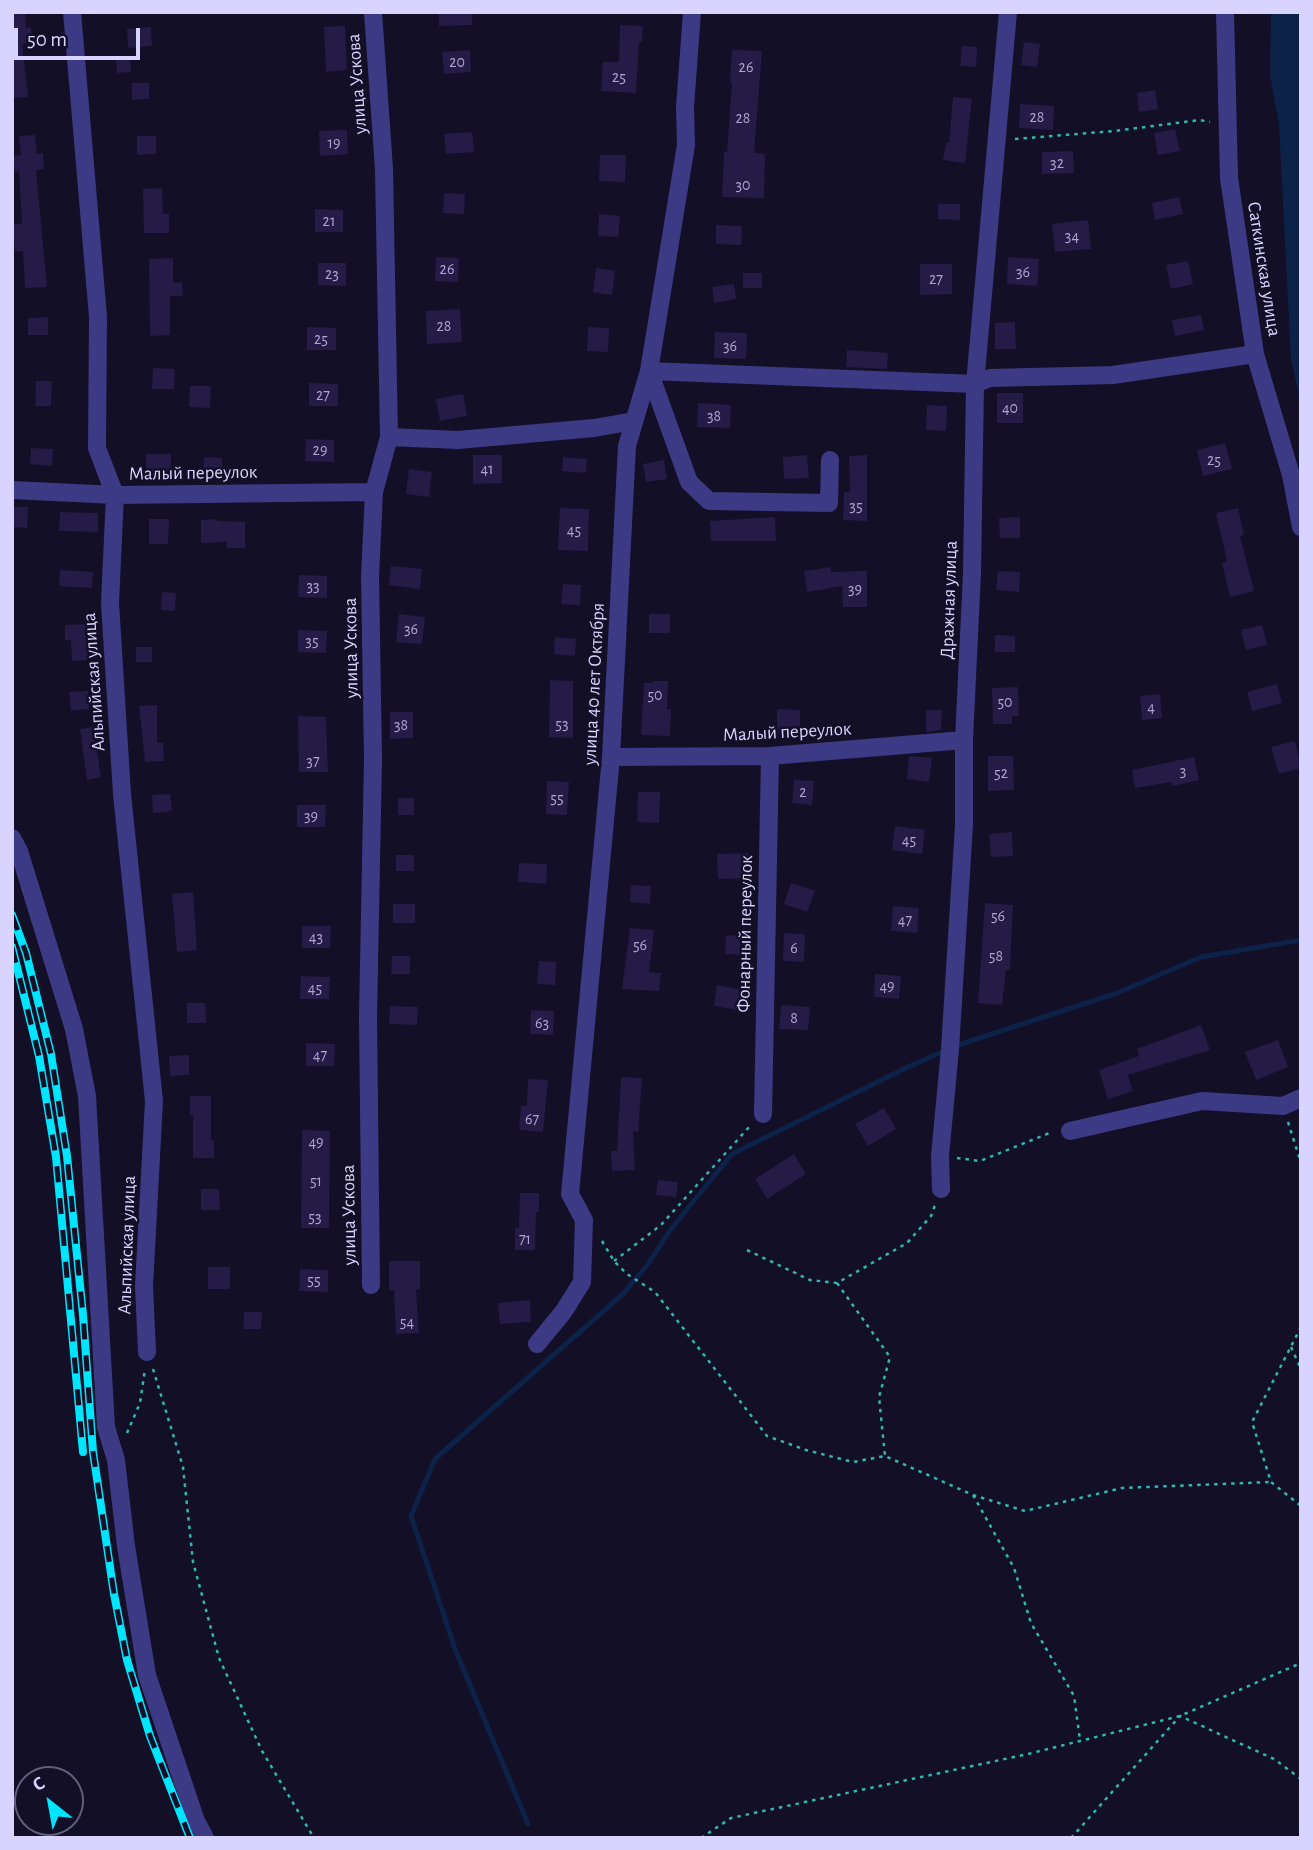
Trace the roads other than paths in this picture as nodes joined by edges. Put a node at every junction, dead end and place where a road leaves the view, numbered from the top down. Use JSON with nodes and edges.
{"nodes":[{"id":1,"x":72,"y":12,"type":"edge"},
{"id":2,"x":373,"y":12,"type":"edge"},
{"id":3,"x":692,"y":12,"type":"edge"},
{"id":4,"x":1008,"y":12,"type":"edge"},
{"id":5,"x":1225,"y":12,"type":"edge"},
{"id":6,"x":1255,"y":354,"type":"junction"},
{"id":7,"x":649,"y":371,"type":"junction"},
{"id":8,"x":975,"y":384,"type":"junction"},
{"id":9,"x":634,"y":421,"type":"junction"},
{"id":10,"x":389,"y":437,"type":"junction"},
{"id":11,"x":830,"y":460,"type":"dead end"},
{"id":12,"x":12,"y":490,"type":"edge"},
{"id":13,"x":374,"y":492,"type":"junction"},
{"id":14,"x":115,"y":495,"type":"junction"},
{"id":15,"x":1301,"y":527,"type":"edge"},
{"id":16,"x":964,"y":740,"type":"junction"},
{"id":17,"x":770,"y":756,"type":"junction"},
{"id":18,"x":611,"y":757,"type":"junction"},
{"id":19,"x":12,"y":838,"type":"edge"},
{"id":20,"x":1301,"y":1098,"type":"edge"},
{"id":21,"x":762,"y":1114,"type":"road end"},
{"id":22,"x":1070,"y":1131,"type":"road end"},
{"id":23,"x":941,"y":1189,"type":"road end"},
{"id":24,"x":371,"y":1285,"type":"dead end"},
{"id":25,"x":537,"y":1344,"type":"dead end"},
{"id":26,"x":148,"y":1352,"type":"road end"},
{"id":27,"x":205,"y":1838,"type":"edge"}],
"edges":[{"from":1,"to":14,"type":"street","name":"Альпийская улица"},
{"from":2,"to":10,"type":"street","name":"улица Ускова"},
{"from":3,"to":7,"type":"street","name":"улица 40 лет Октября"},
{"from":4,"to":8,"type":"street","name":"Дражная улица"},
{"from":5,"to":6,"type":"street","name":"Саткинская улица"},
{"from":6,"to":8,"type":"street"},
{"from":6,"to":15,"type":"street","name":"Саткинская улица"},
{"from":7,"to":8,"type":"street"},
{"from":7,"to":9,"type":"street","name":"улица 40 лет Октября"},
{"from":7,"to":11,"type":"street"},
{"from":8,"to":16,"type":"street","name":"Дражная улица"},
{"from":9,"to":10,"type":"street"},
{"from":9,"to":18,"type":"street","name":"улица 40 лет Октября"},
{"from":10,"to":13,"type":"street","name":"улица Ускова"},
{"from":12,"to":14,"type":"street","name":"Малый переулок"},
{"from":13,"to":14,"type":"street","name":"Малый переулок"},
{"from":13,"to":24,"type":"street","name":"улица Ускова"},
{"from":14,"to":26,"type":"street","name":"Альпийская улица"},
{"from":16,"to":17,"type":"street","name":"Малый переулок"},
{"from":16,"to":23,"type":"street","name":"Дражная улица"},
{"from":17,"to":18,"type":"street","name":"Малый переулок"},
{"from":17,"to":21,"type":"street","name":"Фонарный переулок"},
{"from":18,"to":25,"type":"street","name":"улица 40 лет Октября"},
{"from":19,"to":27,"type":"street"},
{"from":20,"to":22,"type":"street"}]}
